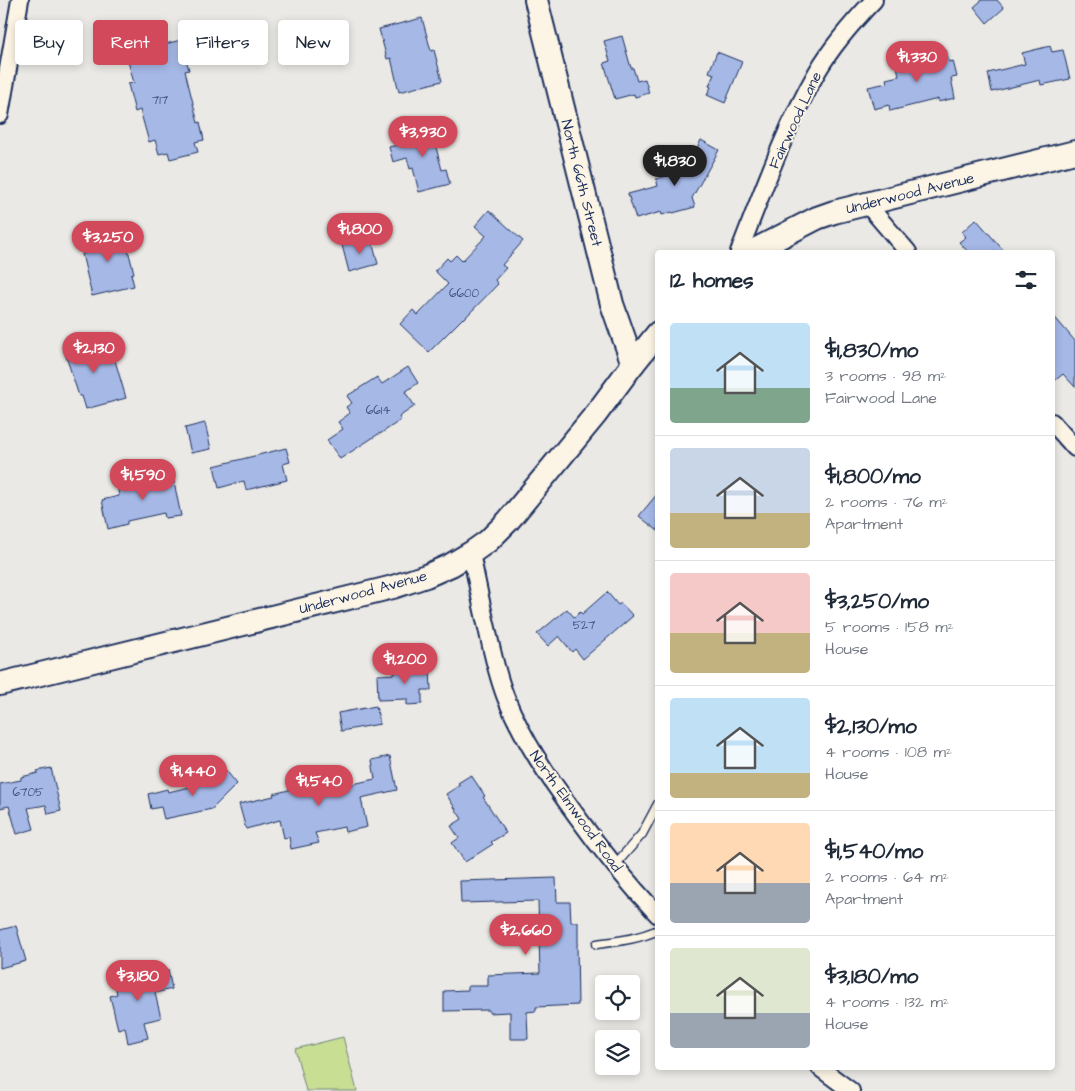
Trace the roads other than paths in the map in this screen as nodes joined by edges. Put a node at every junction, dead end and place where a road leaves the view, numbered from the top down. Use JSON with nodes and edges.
{"nodes":[{"id":1,"x":20,"y":0,"type":"edge"},
{"id":2,"x":536,"y":0,"type":"edge"},
{"id":3,"x":874,"y":0,"type":"edge"},
{"id":4,"x":0,"y":115,"type":"edge"},
{"id":5,"x":1075,"y":152,"type":"edge"},
{"id":6,"x":866,"y":203,"type":"junction"},
{"id":7,"x":741,"y":250,"type":"edge"},
{"id":8,"x":755,"y":250,"type":"edge"},
{"id":9,"x":906,"y":250,"type":"edge"},
{"id":10,"x":655,"y":338,"type":"edge"},
{"id":11,"x":633,"y":364,"type":"junction"},
{"id":12,"x":1055,"y":425,"type":"edge"},
{"id":13,"x":1075,"y":448,"type":"edge"},
{"id":14,"x":471,"y":553,"type":"junction"},
{"id":15,"x":0,"y":684,"type":"edge"},
{"id":16,"x":655,"y":810,"type":"edge"},
{"id":17,"x":614,"y":866,"type":"junction"},
{"id":18,"x":655,"y":913,"type":"edge"},
{"id":19,"x":655,"y":932,"type":"edge"},
{"id":20,"x":597,"y":944,"type":"dead end"},
{"id":21,"x":823,"y":1070,"type":"edge"},
{"id":22,"x":851,"y":1091,"type":"edge"}],
"edges":[{"from":1,"to":4,"type":"street"},
{"from":2,"to":11,"type":"main road","name":"North 66th Street"},
{"from":3,"to":7,"type":"street","name":"Fairwood Lane"},
{"from":5,"to":6,"type":"main road","name":"Underwood Avenue"},
{"from":6,"to":8,"type":"main road","name":"Underwood Avenue"},
{"from":6,"to":9,"type":"street"},
{"from":10,"to":11,"type":"main road","name":"Underwood Avenue"},
{"from":11,"to":14,"type":"main road","name":"Underwood Avenue"},
{"from":12,"to":13,"type":"street"},
{"from":14,"to":15,"type":"main road","name":"Underwood Avenue"},
{"from":14,"to":17,"type":"street","name":"North Elmwood Road"},
{"from":16,"to":17,"type":"lane"},
{"from":17,"to":18,"type":"street","name":"North Elmwood Road"},
{"from":19,"to":20,"type":"lane"},
{"from":21,"to":22,"type":"street"}]}
